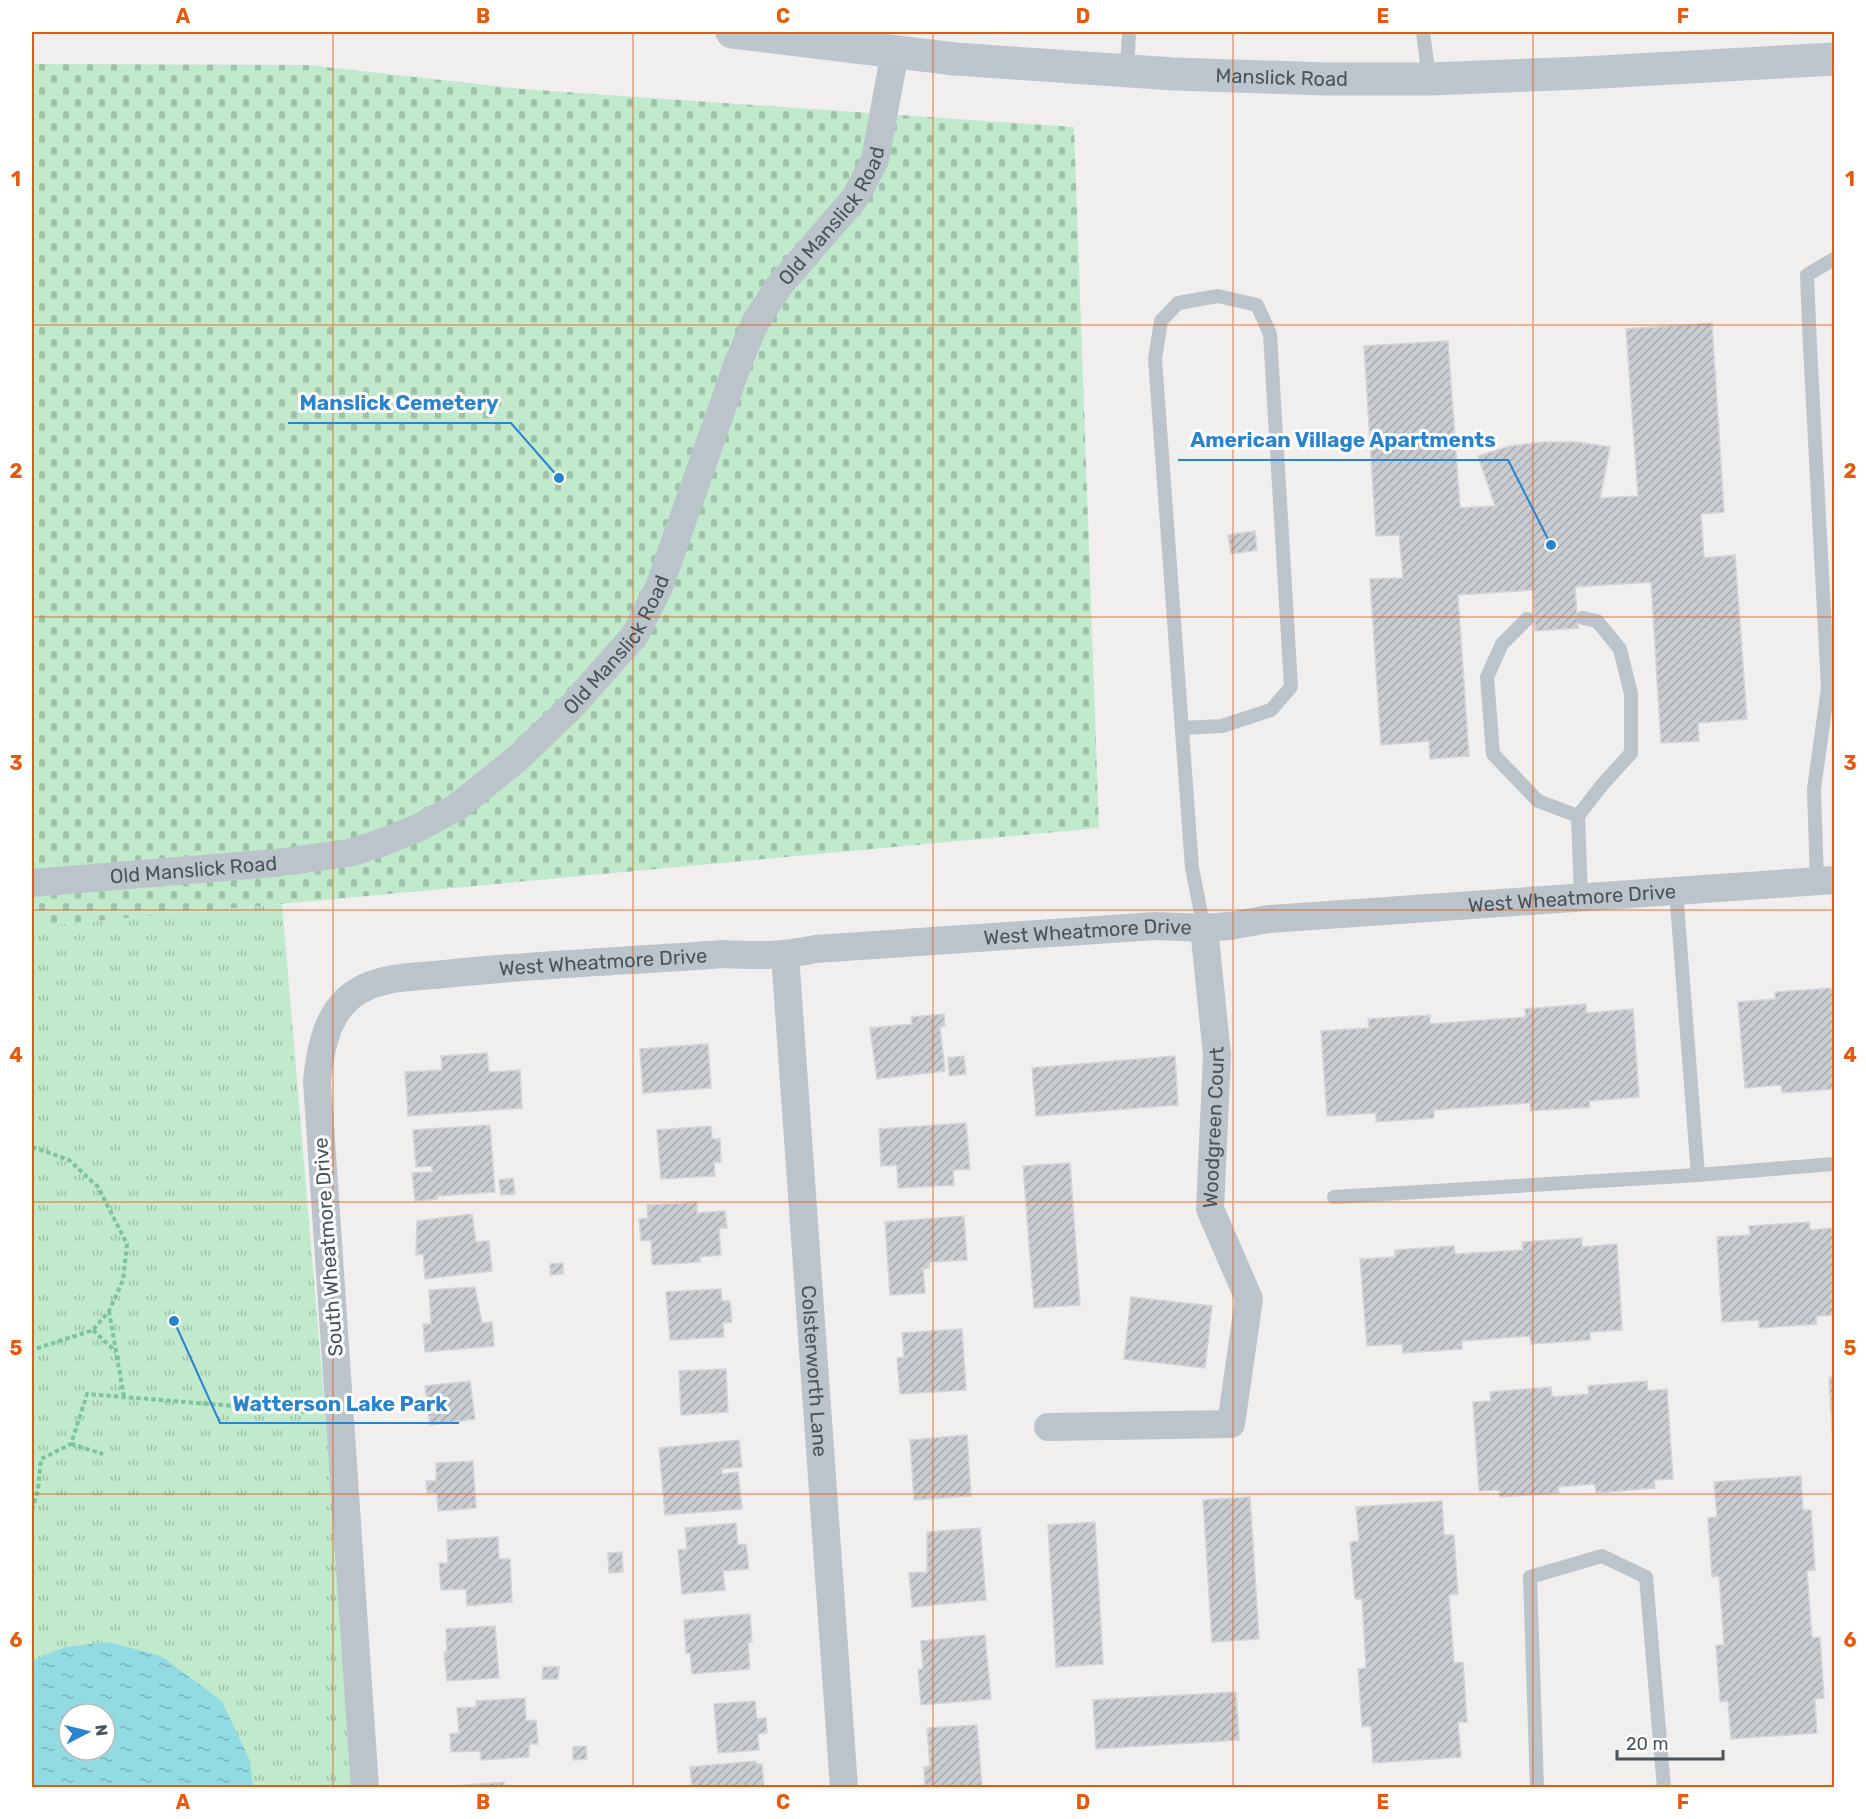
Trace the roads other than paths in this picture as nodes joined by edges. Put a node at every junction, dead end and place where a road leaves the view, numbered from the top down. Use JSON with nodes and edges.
{"nodes":[{"id":1,"x":732,"y":32,"type":"edge"},
{"id":2,"x":1129,"y":32,"type":"edge"},
{"id":3,"x":1423,"y":32,"type":"edge"},
{"id":4,"x":895,"y":52,"type":"junction"},
{"id":5,"x":1834,"y":58,"type":"edge"},
{"id":6,"x":1127,"y":71,"type":"junction"},
{"id":7,"x":1429,"y":79,"type":"junction"},
{"id":8,"x":1834,"y":259,"type":"edge"},
{"id":9,"x":1583,"y":618,"type":"dead end"},
{"id":10,"x":1527,"y":619,"type":"dead end"},
{"id":11,"x":1831,"y":688,"type":"edge"},
{"id":12,"x":1182,"y":728,"type":"junction"},
{"id":13,"x":1578,"y":816,"type":"junction"},
{"id":14,"x":1826,"y":880,"type":"edge"},
{"id":15,"x":32,"y":883,"type":"edge"},
{"id":16,"x":1676,"y":891,"type":"junction"},
{"id":17,"x":1581,"y":898,"type":"junction"},
{"id":18,"x":1204,"y":928,"type":"junction"},
{"id":19,"x":785,"y":955,"type":"junction"},
{"id":20,"x":346,"y":1001,"type":"joint"},
{"id":21,"x":1834,"y":1164,"type":"edge"},
{"id":22,"x":1698,"y":1175,"type":"junction"},
{"id":23,"x":1334,"y":1197,"type":"dead end"},
{"id":24,"x":1048,"y":1427,"type":"dead end"},
{"id":25,"x":365,"y":1788,"type":"edge"},
{"id":26,"x":844,"y":1788,"type":"edge"},
{"id":27,"x":1537,"y":1788,"type":"edge"},
{"id":28,"x":1664,"y":1788,"type":"edge"}],
"edges":[{"from":1,"to":4,"type":"main road","name":"Manslick Road"},
{"from":2,"to":6,"type":"lane"},
{"from":3,"to":7,"type":"lane"},
{"from":4,"to":6,"type":"main road","name":"Manslick Road"},
{"from":4,"to":15,"type":"street","name":"Old Manslick Road"},
{"from":5,"to":7,"type":"main road","name":"Manslick Road"},
{"from":6,"to":7,"type":"main road","name":"Manslick Road"},
{"from":8,"to":11,"type":"lane"},
{"from":9,"to":13,"type":"lane"},
{"from":10,"to":13,"type":"lane"},
{"from":11,"to":14,"type":"lane"},
{"from":12,"to":12,"type":"lane"},
{"from":12,"to":18,"type":"lane"},
{"from":13,"to":17,"type":"lane"},
{"from":14,"to":16,"type":"street","name":"West Wheatmore Drive"},
{"from":16,"to":17,"type":"street","name":"West Wheatmore Drive"},
{"from":16,"to":22,"type":"lane"},
{"from":17,"to":18,"type":"street","name":"West Wheatmore Drive"},
{"from":18,"to":19,"type":"street","name":"West Wheatmore Drive"},
{"from":18,"to":24,"type":"street","name":"Woodgreen Court"},
{"from":19,"to":20,"type":"street","name":"West Wheatmore Drive"},
{"from":19,"to":26,"type":"street","name":"Colsterworth Lane"},
{"from":20,"to":25,"type":"street","name":"South Wheatmore Drive"},
{"from":21,"to":22,"type":"lane"},
{"from":22,"to":23,"type":"lane"},
{"from":27,"to":28,"type":"lane"}]}
